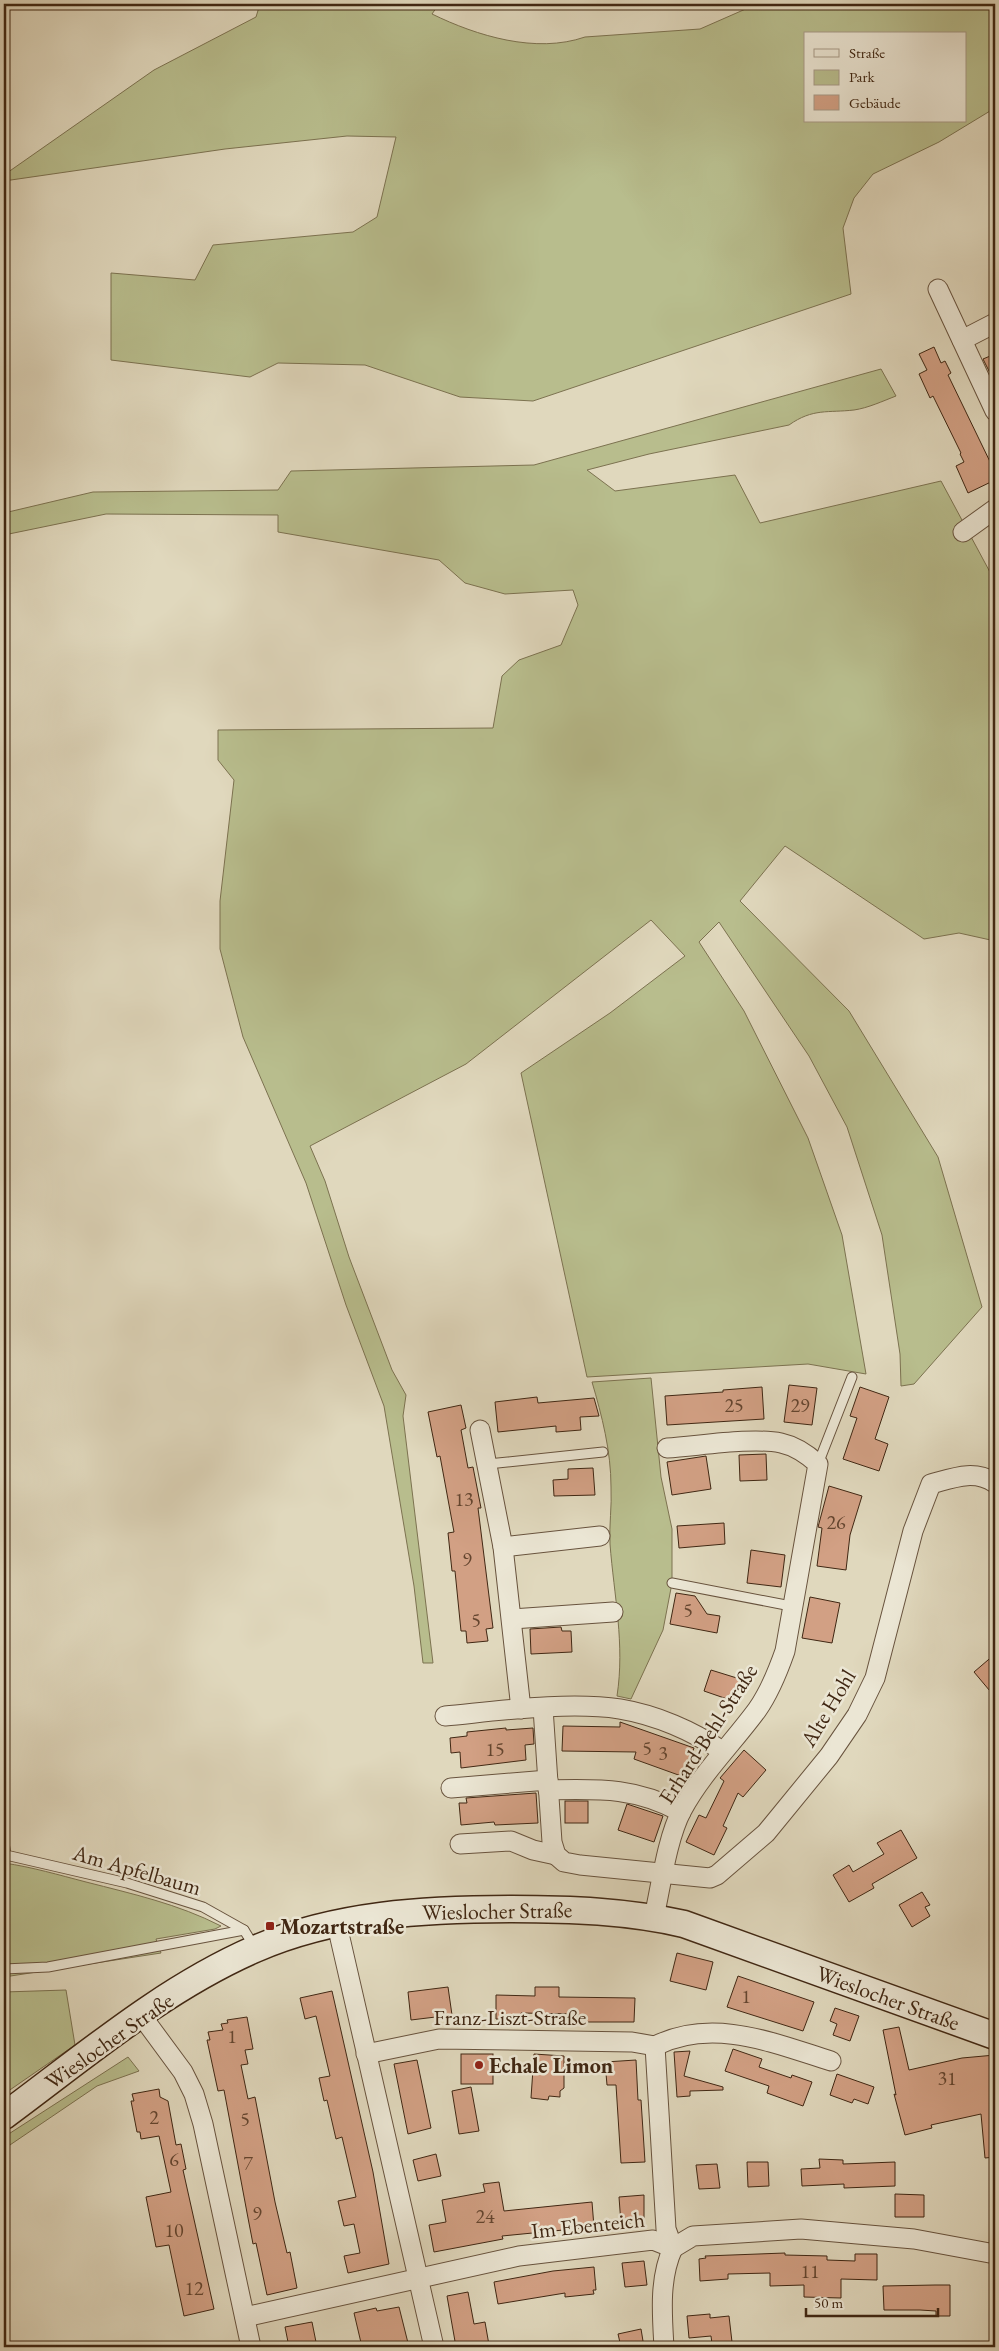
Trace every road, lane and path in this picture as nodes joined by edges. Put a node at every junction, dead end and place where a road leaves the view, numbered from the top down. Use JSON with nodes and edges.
{"nodes":[{"id":1,"x":938,"y":289,"type":"dead end"},
{"id":2,"x":995,"y":323,"type":"edge"},
{"id":3,"x":962,"y":340,"type":"junction"},
{"id":4,"x":995,"y":411,"type":"edge"},
{"id":5,"x":995,"y":509,"type":"edge"},
{"id":6,"x":963,"y":532,"type":"dead end"},
{"id":7,"x":852,"y":1376,"type":"dead end"},
{"id":8,"x":480,"y":1430,"type":"dead end"},
{"id":9,"x":668,"y":1448,"type":"dead end"},
{"id":10,"x":603,"y":1452,"type":"dead end"},
{"id":11,"x":488,"y":1464,"type":"junction"},
{"id":12,"x":818,"y":1464,"type":"junction"},
{"id":13,"x":995,"y":1483,"type":"edge"},
{"id":14,"x":600,"y":1536,"type":"dead end"},
{"id":15,"x":503,"y":1547,"type":"junction"},
{"id":16,"x":672,"y":1584,"type":"dead end"},
{"id":17,"x":791,"y":1606,"type":"junction"},
{"id":18,"x":613,"y":1612,"type":"dead end"},
{"id":19,"x":512,"y":1619,"type":"junction"},
{"id":20,"x":543,"y":1708,"type":"junction"},
{"id":21,"x":521,"y":1709,"type":"junction"},
{"id":22,"x":445,"y":1716,"type":"dead end"},
{"id":23,"x":722,"y":1751,"type":"junction"},
{"id":24,"x":548,"y":1785,"type":"junction"},
{"id":25,"x":451,"y":1788,"type":"dead end"},
{"id":26,"x":681,"y":1812,"type":"junction"},
{"id":27,"x":4,"y":1843,"type":"edge"},
{"id":28,"x":460,"y":1844,"type":"dead end"},
{"id":29,"x":556,"y":1856,"type":"junction"},
{"id":30,"x":663,"y":1874,"type":"junction"},
{"id":31,"x":654,"y":1917,"type":"junction"},
{"id":32,"x":337,"y":1924,"type":"junction"},
{"id":33,"x":250,"y":1940,"type":"junction"},
{"id":34,"x":4,"y":1969,"type":"edge"},
{"id":35,"x":142,"y":2014,"type":"junction"},
{"id":36,"x":995,"y":2036,"type":"edge"},
{"id":37,"x":655,"y":2046,"type":"junction"},
{"id":38,"x":366,"y":2054,"type":"junction"},
{"id":39,"x":831,"y":2061,"type":"dead end"},
{"id":40,"x":4,"y":2116,"type":"edge"},
{"id":41,"x":673,"y":2248,"type":"junction"},
{"id":42,"x":995,"y":2254,"type":"edge"},
{"id":43,"x":418,"y":2278,"type":"junction"},
{"id":44,"x":246,"y":2317,"type":"junction"},
{"id":45,"x":251,"y":2347,"type":"edge"},
{"id":46,"x":434,"y":2347,"type":"edge"},
{"id":47,"x":664,"y":2347,"type":"edge"}],
"edges":[{"from":1,"to":3,"type":"street"},
{"from":2,"to":3,"type":"street"},
{"from":3,"to":4,"type":"street"},
{"from":5,"to":6,"type":"street"},
{"from":7,"to":12,"type":"lane"},
{"from":8,"to":11,"type":"street"},
{"from":9,"to":12,"type":"street"},
{"from":10,"to":11,"type":"lane"},
{"from":11,"to":15,"type":"street"},
{"from":12,"to":17,"type":"street","name":"Erhard-Behl-Straße"},
{"from":13,"to":30,"type":"street","name":"Alte Hohl"},
{"from":14,"to":15,"type":"street"},
{"from":15,"to":19,"type":"street"},
{"from":16,"to":17,"type":"lane"},
{"from":17,"to":23,"type":"street","name":"Erhard-Behl-Straße"},
{"from":18,"to":19,"type":"street"},
{"from":19,"to":21,"type":"street"},
{"from":20,"to":21,"type":"street"},
{"from":20,"to":23,"type":"street"},
{"from":20,"to":24,"type":"street"},
{"from":21,"to":22,"type":"street"},
{"from":23,"to":26,"type":"street","name":"Erhard-Behl-Straße"},
{"from":24,"to":25,"type":"street"},
{"from":24,"to":26,"type":"street"},
{"from":24,"to":29,"type":"street"},
{"from":26,"to":30,"type":"street","name":"Erhard-Behl-Straße"},
{"from":27,"to":33,"type":"lane","name":"Am Apfelbaum"},
{"from":28,"to":29,"type":"street"},
{"from":29,"to":30,"type":"street"},
{"from":30,"to":31,"type":"street","name":"Erhard-Behl-Straße"},
{"from":31,"to":32,"type":"main road","name":"Wieslocher Straße"},
{"from":31,"to":36,"type":"main road","name":"Wieslocher Straße"},
{"from":32,"to":33,"type":"main road","name":"Wieslocher Straße"},
{"from":32,"to":38,"type":"street"},
{"from":33,"to":34,"type":"lane","name":"Wieslocher Straße"},
{"from":33,"to":35,"type":"main road","name":"Wieslocher Straße"},
{"from":35,"to":40,"type":"main road","name":"Wieslocher Straße"},
{"from":35,"to":44,"type":"street"},
{"from":37,"to":38,"type":"street","name":"Franz-Liszt-Straße"},
{"from":37,"to":39,"type":"street"},
{"from":37,"to":41,"type":"street"},
{"from":38,"to":43,"type":"street"},
{"from":41,"to":42,"type":"street","name":"Im Ebenteich"},
{"from":41,"to":43,"type":"street","name":"Im Ebenteich"},
{"from":41,"to":47,"type":"street"},
{"from":43,"to":44,"type":"street","name":"Im Ebenteich"},
{"from":43,"to":46,"type":"street"},
{"from":44,"to":45,"type":"street"}]}
